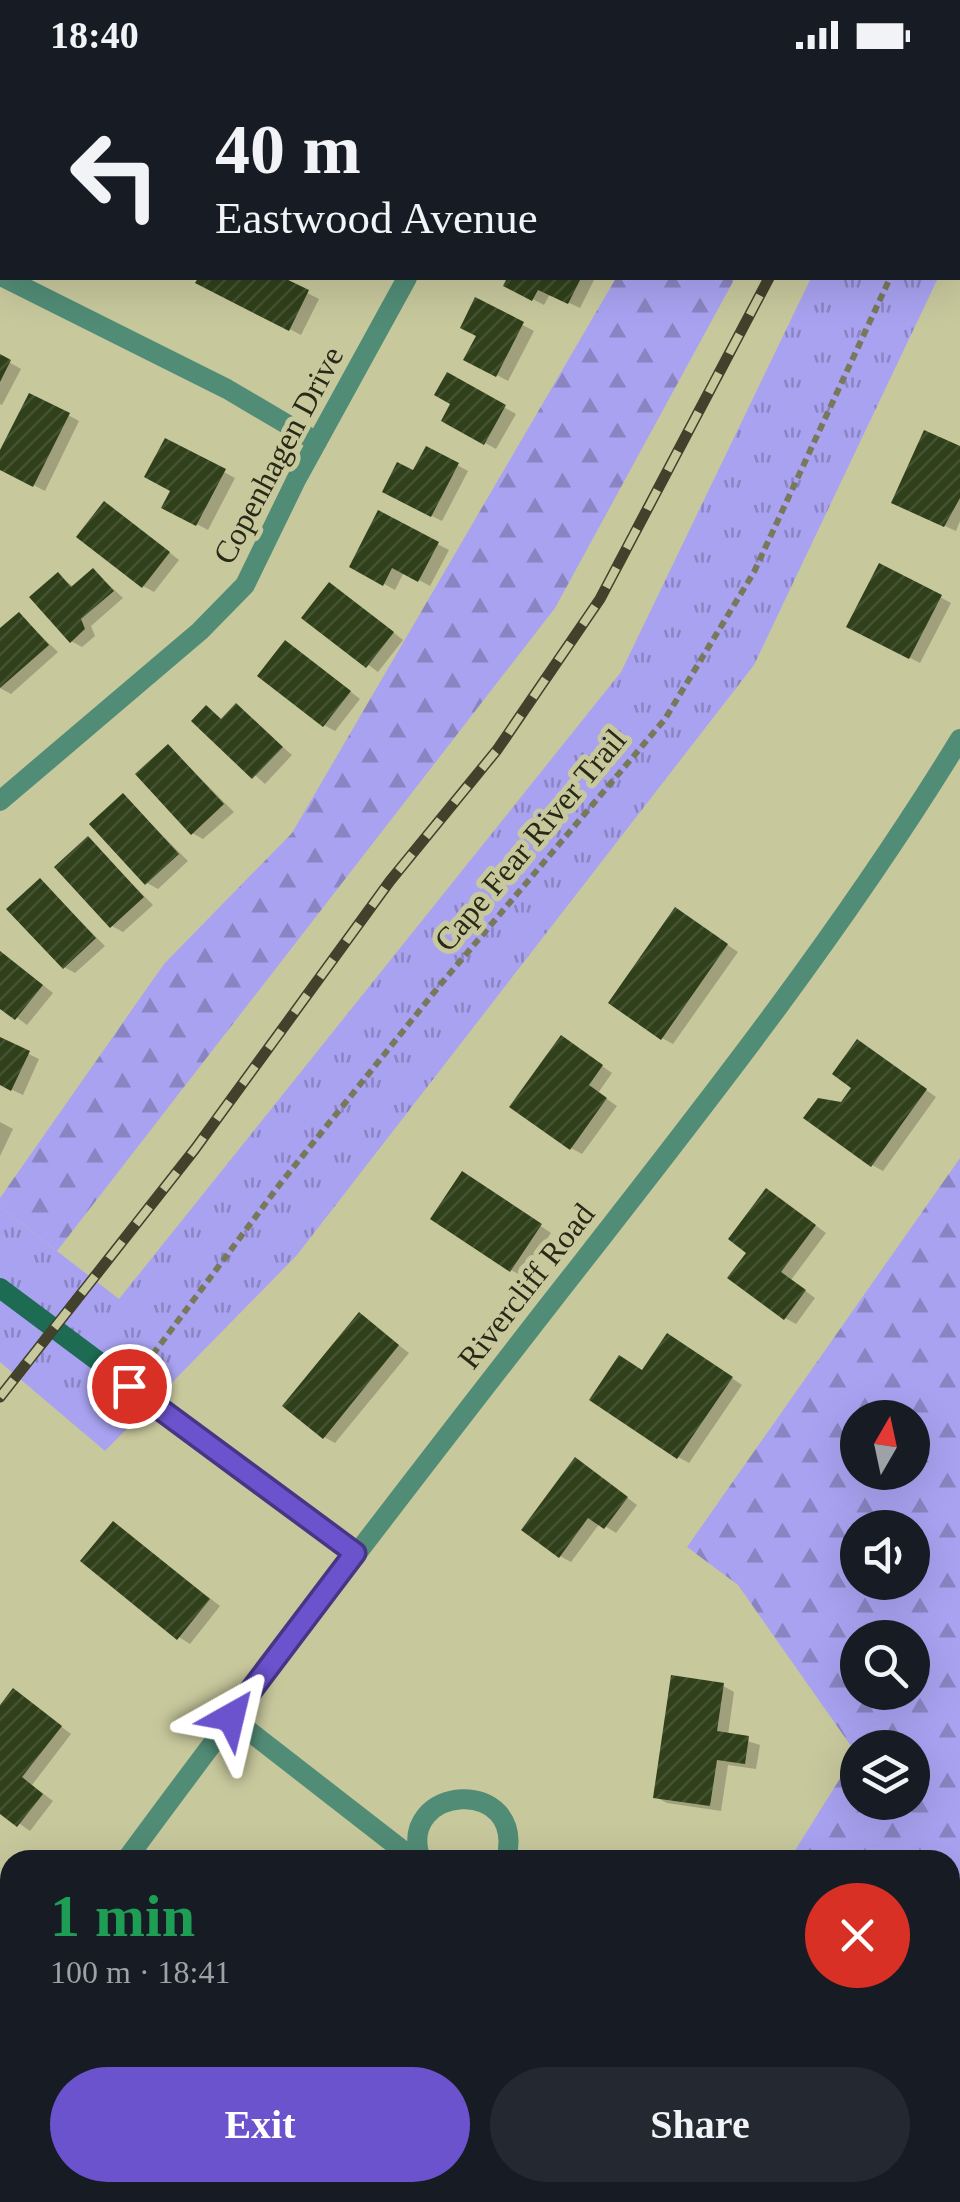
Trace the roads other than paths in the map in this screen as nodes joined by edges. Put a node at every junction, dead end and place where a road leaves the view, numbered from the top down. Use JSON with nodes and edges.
{"nodes":[{"id":1,"x":11,"y":280,"type":"edge"},
{"id":2,"x":406,"y":280,"type":"edge"},
{"id":3,"x":318,"y":442,"type":"junction"},
{"id":4,"x":960,"y":739,"type":"edge"},
{"id":5,"x":0,"y":802,"type":"edge"},
{"id":6,"x":0,"y":1288,"type":"edge"},
{"id":7,"x":355,"y":1553,"type":"junction"},
{"id":8,"x":231,"y":1717,"type":"junction"},
{"id":9,"x":133,"y":1850,"type":"edge"},
{"id":10,"x":405,"y":1850,"type":"edge"},
{"id":11,"x":418,"y":1850,"type":"edge"},
{"id":12,"x":507,"y":1850,"type":"edge"}],
"edges":[{"from":1,"to":3,"type":"street"},
{"from":2,"to":3,"type":"street","name":"Copenhagen Drive"},
{"from":3,"to":5,"type":"street","name":"Copenhagen Drive"},
{"from":4,"to":7,"type":"street","name":"Rivercliff Road"},
{"from":6,"to":7,"type":"street"},
{"from":7,"to":8,"type":"street","name":"Rivercliff Road"},
{"from":8,"to":9,"type":"street","name":"Rivercliff Road"},
{"from":8,"to":10,"type":"street"},
{"from":11,"to":12,"type":"street"}]}
